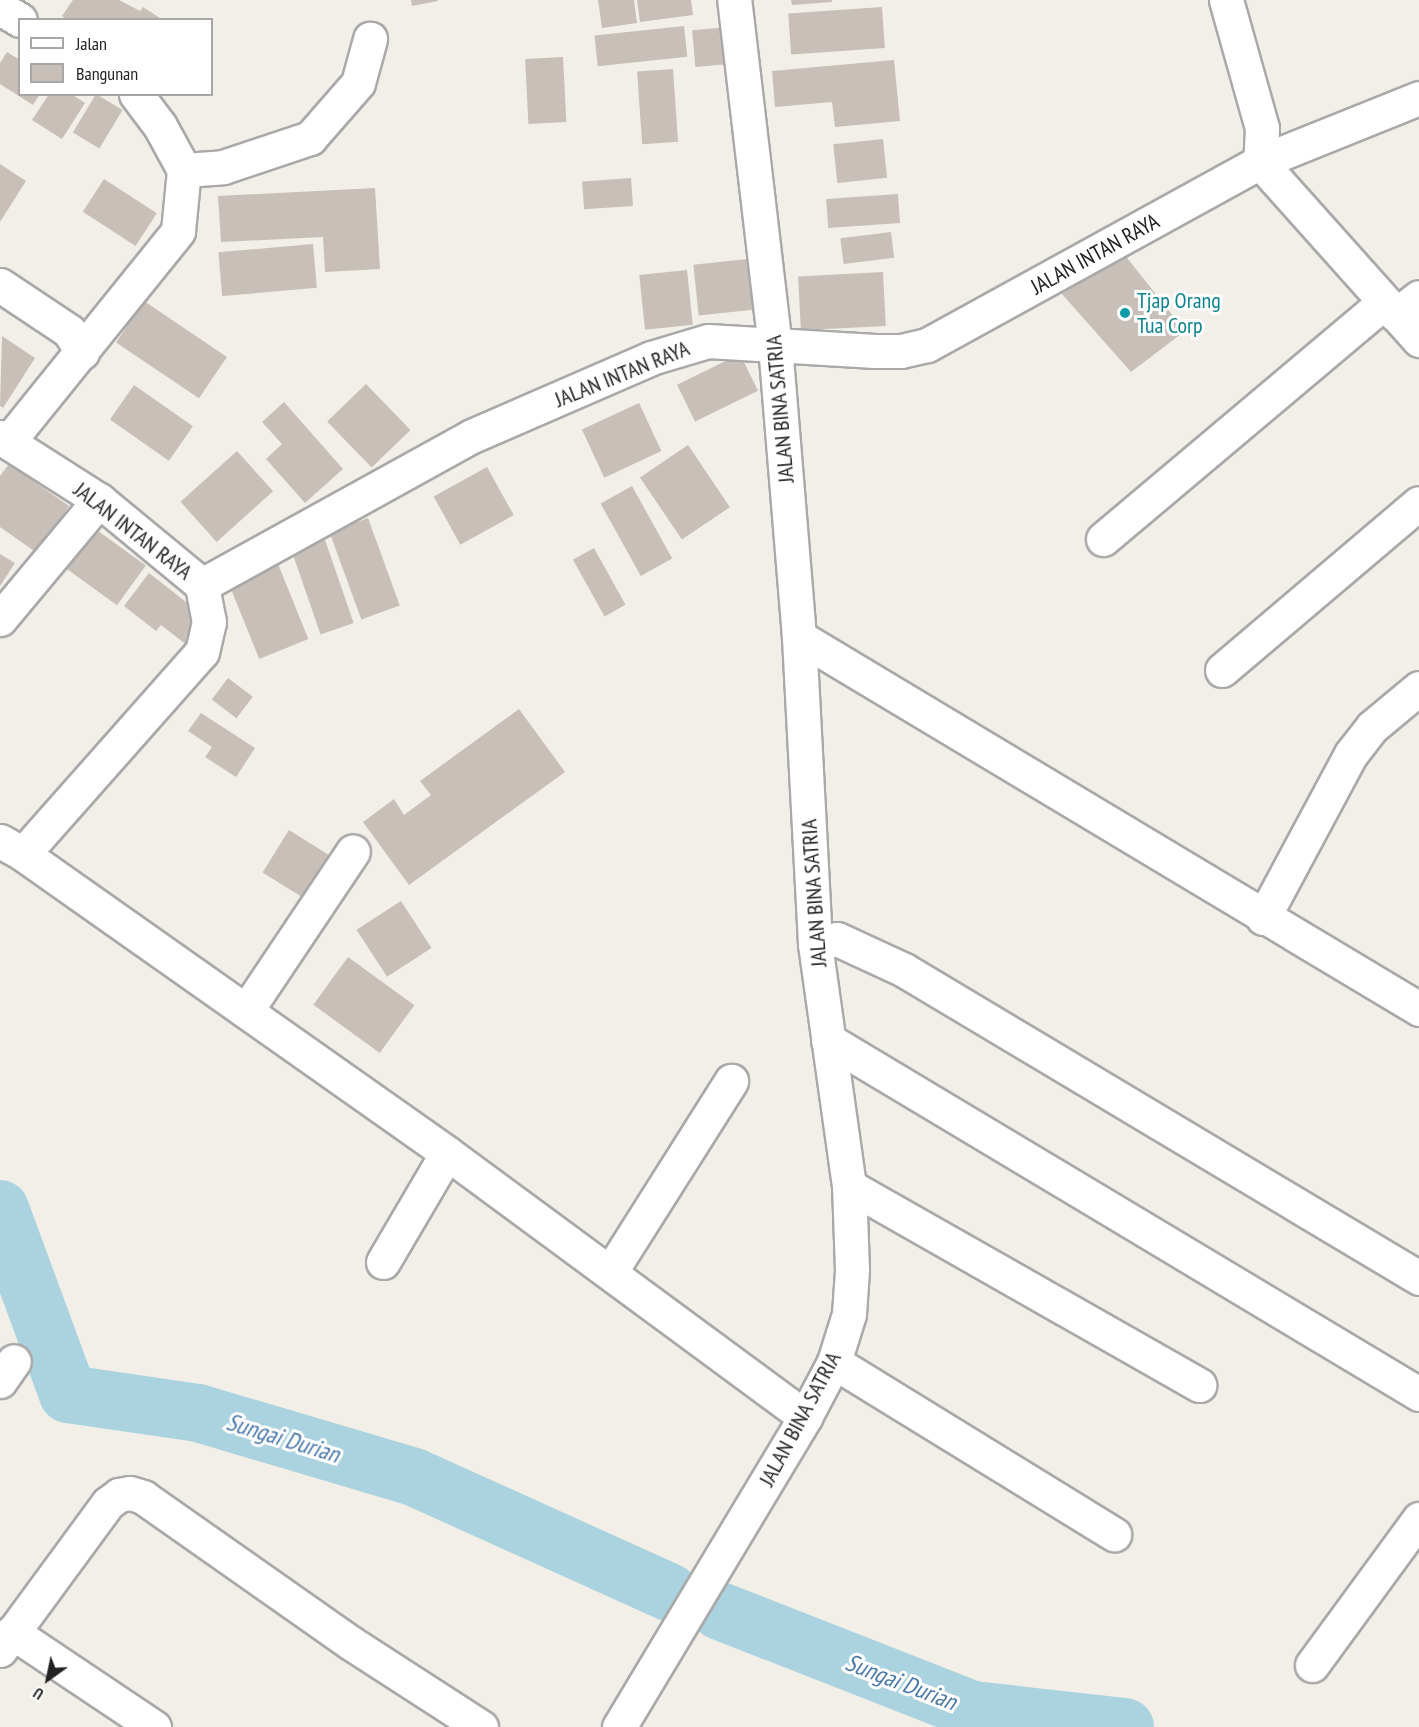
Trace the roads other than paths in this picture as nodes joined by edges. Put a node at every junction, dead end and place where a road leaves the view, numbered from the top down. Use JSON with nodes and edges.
{"nodes":[{"id":1,"x":734,"y":0,"type":"edge"},
{"id":2,"x":1226,"y":0,"type":"edge"},
{"id":3,"x":0,"y":8,"type":"edge"},
{"id":4,"x":18,"y":19,"type":"edge"},
{"id":5,"x":370,"y":39,"type":"dead end"},
{"id":6,"x":138,"y":96,"type":"edge"},
{"id":7,"x":1419,"y":98,"type":"edge"},
{"id":8,"x":1260,"y":162,"type":"junction"},
{"id":9,"x":184,"y":170,"type":"junction"},
{"id":10,"x":0,"y":285,"type":"edge"},
{"id":11,"x":1400,"y":305,"type":"edge"},
{"id":12,"x":1419,"y":340,"type":"edge"},
{"id":13,"x":775,"y":347,"type":"junction"},
{"id":14,"x":82,"y":352,"type":"junction"},
{"id":15,"x":4,"y":439,"type":"edge"},
{"id":16,"x":99,"y":500,"type":"junction"},
{"id":17,"x":1419,"y":503,"type":"edge"},
{"id":18,"x":1102,"y":539,"type":"dead end"},
{"id":19,"x":202,"y":585,"type":"junction"},
{"id":20,"x":0,"y":619,"type":"edge"},
{"id":21,"x":798,"y":637,"type":"junction"},
{"id":22,"x":1222,"y":670,"type":"dead end"},
{"id":23,"x":1419,"y":688,"type":"edge"},
{"id":24,"x":12,"y":848,"type":"edge"},
{"id":25,"x":353,"y":851,"type":"dead end"},
{"id":26,"x":1263,"y":918,"type":"junction"},
{"id":27,"x":814,"y":943,"type":"junction"},
{"id":28,"x":1419,"y":1009,"type":"edge"},
{"id":29,"x":246,"y":1011,"type":"junction"},
{"id":30,"x":828,"y":1040,"type":"junction"},
{"id":31,"x":731,"y":1081,"type":"dead end"},
{"id":32,"x":447,"y":1153,"type":"junction"},
{"id":33,"x":849,"y":1186,"type":"junction"},
{"id":34,"x":383,"y":1262,"type":"dead end"},
{"id":35,"x":611,"y":1271,"type":"junction"},
{"id":36,"x":1419,"y":1278,"type":"edge"},
{"id":37,"x":834,"y":1362,"type":"junction"},
{"id":38,"x":1200,"y":1384,"type":"dead end"},
{"id":39,"x":1417,"y":1387,"type":"edge"},
{"id":40,"x":805,"y":1417,"type":"junction"},
{"id":41,"x":1419,"y":1520,"type":"edge"},
{"id":42,"x":1114,"y":1534,"type":"dead end"},
{"id":43,"x":6,"y":1641,"type":"edge"},
{"id":44,"x":1312,"y":1665,"type":"dead end"},
{"id":45,"x":628,"y":1724,"type":"edge"},
{"id":46,"x":154,"y":1727,"type":"edge"},
{"id":47,"x":481,"y":1727,"type":"edge"}],
"edges":[{"from":1,"to":13,"type":"street","name":"JALAN BINA SATRIA"},
{"from":2,"to":8,"type":"street"},
{"from":3,"to":4,"type":"street"},
{"from":5,"to":9,"type":"street"},
{"from":6,"to":9,"type":"street"},
{"from":7,"to":8,"type":"street","name":"JALAN INTAN RAYA"},
{"from":8,"to":11,"type":"street"},
{"from":8,"to":13,"type":"street","name":"JALAN INTAN RAYA"},
{"from":9,"to":14,"type":"street","name":"JALAN INTAN RAYA"},
{"from":10,"to":14,"type":"street"},
{"from":11,"to":12,"type":"street"},
{"from":11,"to":18,"type":"street"},
{"from":13,"to":19,"type":"street","name":"JALAN INTAN RAYA"},
{"from":13,"to":21,"type":"street","name":"JALAN BINA SATRIA"},
{"from":14,"to":15,"type":"street","name":"JALAN INTAN RAYA"},
{"from":15,"to":16,"type":"street","name":"JALAN INTAN RAYA"},
{"from":16,"to":19,"type":"street","name":"JALAN INTAN RAYA"},
{"from":16,"to":20,"type":"street"},
{"from":17,"to":22,"type":"street"},
{"from":19,"to":24,"type":"street"},
{"from":21,"to":26,"type":"street"},
{"from":21,"to":27,"type":"street","name":"JALAN BINA SATRIA"},
{"from":23,"to":26,"type":"street"},
{"from":24,"to":29,"type":"street"},
{"from":25,"to":29,"type":"street"},
{"from":26,"to":28,"type":"street"},
{"from":27,"to":30,"type":"street","name":"JALAN BINA SATRIA"},
{"from":27,"to":36,"type":"street"},
{"from":29,"to":32,"type":"street"},
{"from":30,"to":33,"type":"street","name":"JALAN BINA SATRIA"},
{"from":30,"to":39,"type":"street"},
{"from":31,"to":35,"type":"street"},
{"from":32,"to":34,"type":"street"},
{"from":32,"to":35,"type":"street"},
{"from":33,"to":37,"type":"street","name":"JALAN BINA SATRIA"},
{"from":33,"to":38,"type":"street"},
{"from":35,"to":40,"type":"street"},
{"from":37,"to":40,"type":"street","name":"JALAN BINA SATRIA"},
{"from":37,"to":42,"type":"street"},
{"from":40,"to":45,"type":"street","name":"JALAN BINA SATRIA"},
{"from":41,"to":44,"type":"street"},
{"from":43,"to":46,"type":"street"},
{"from":43,"to":47,"type":"street"}]}
